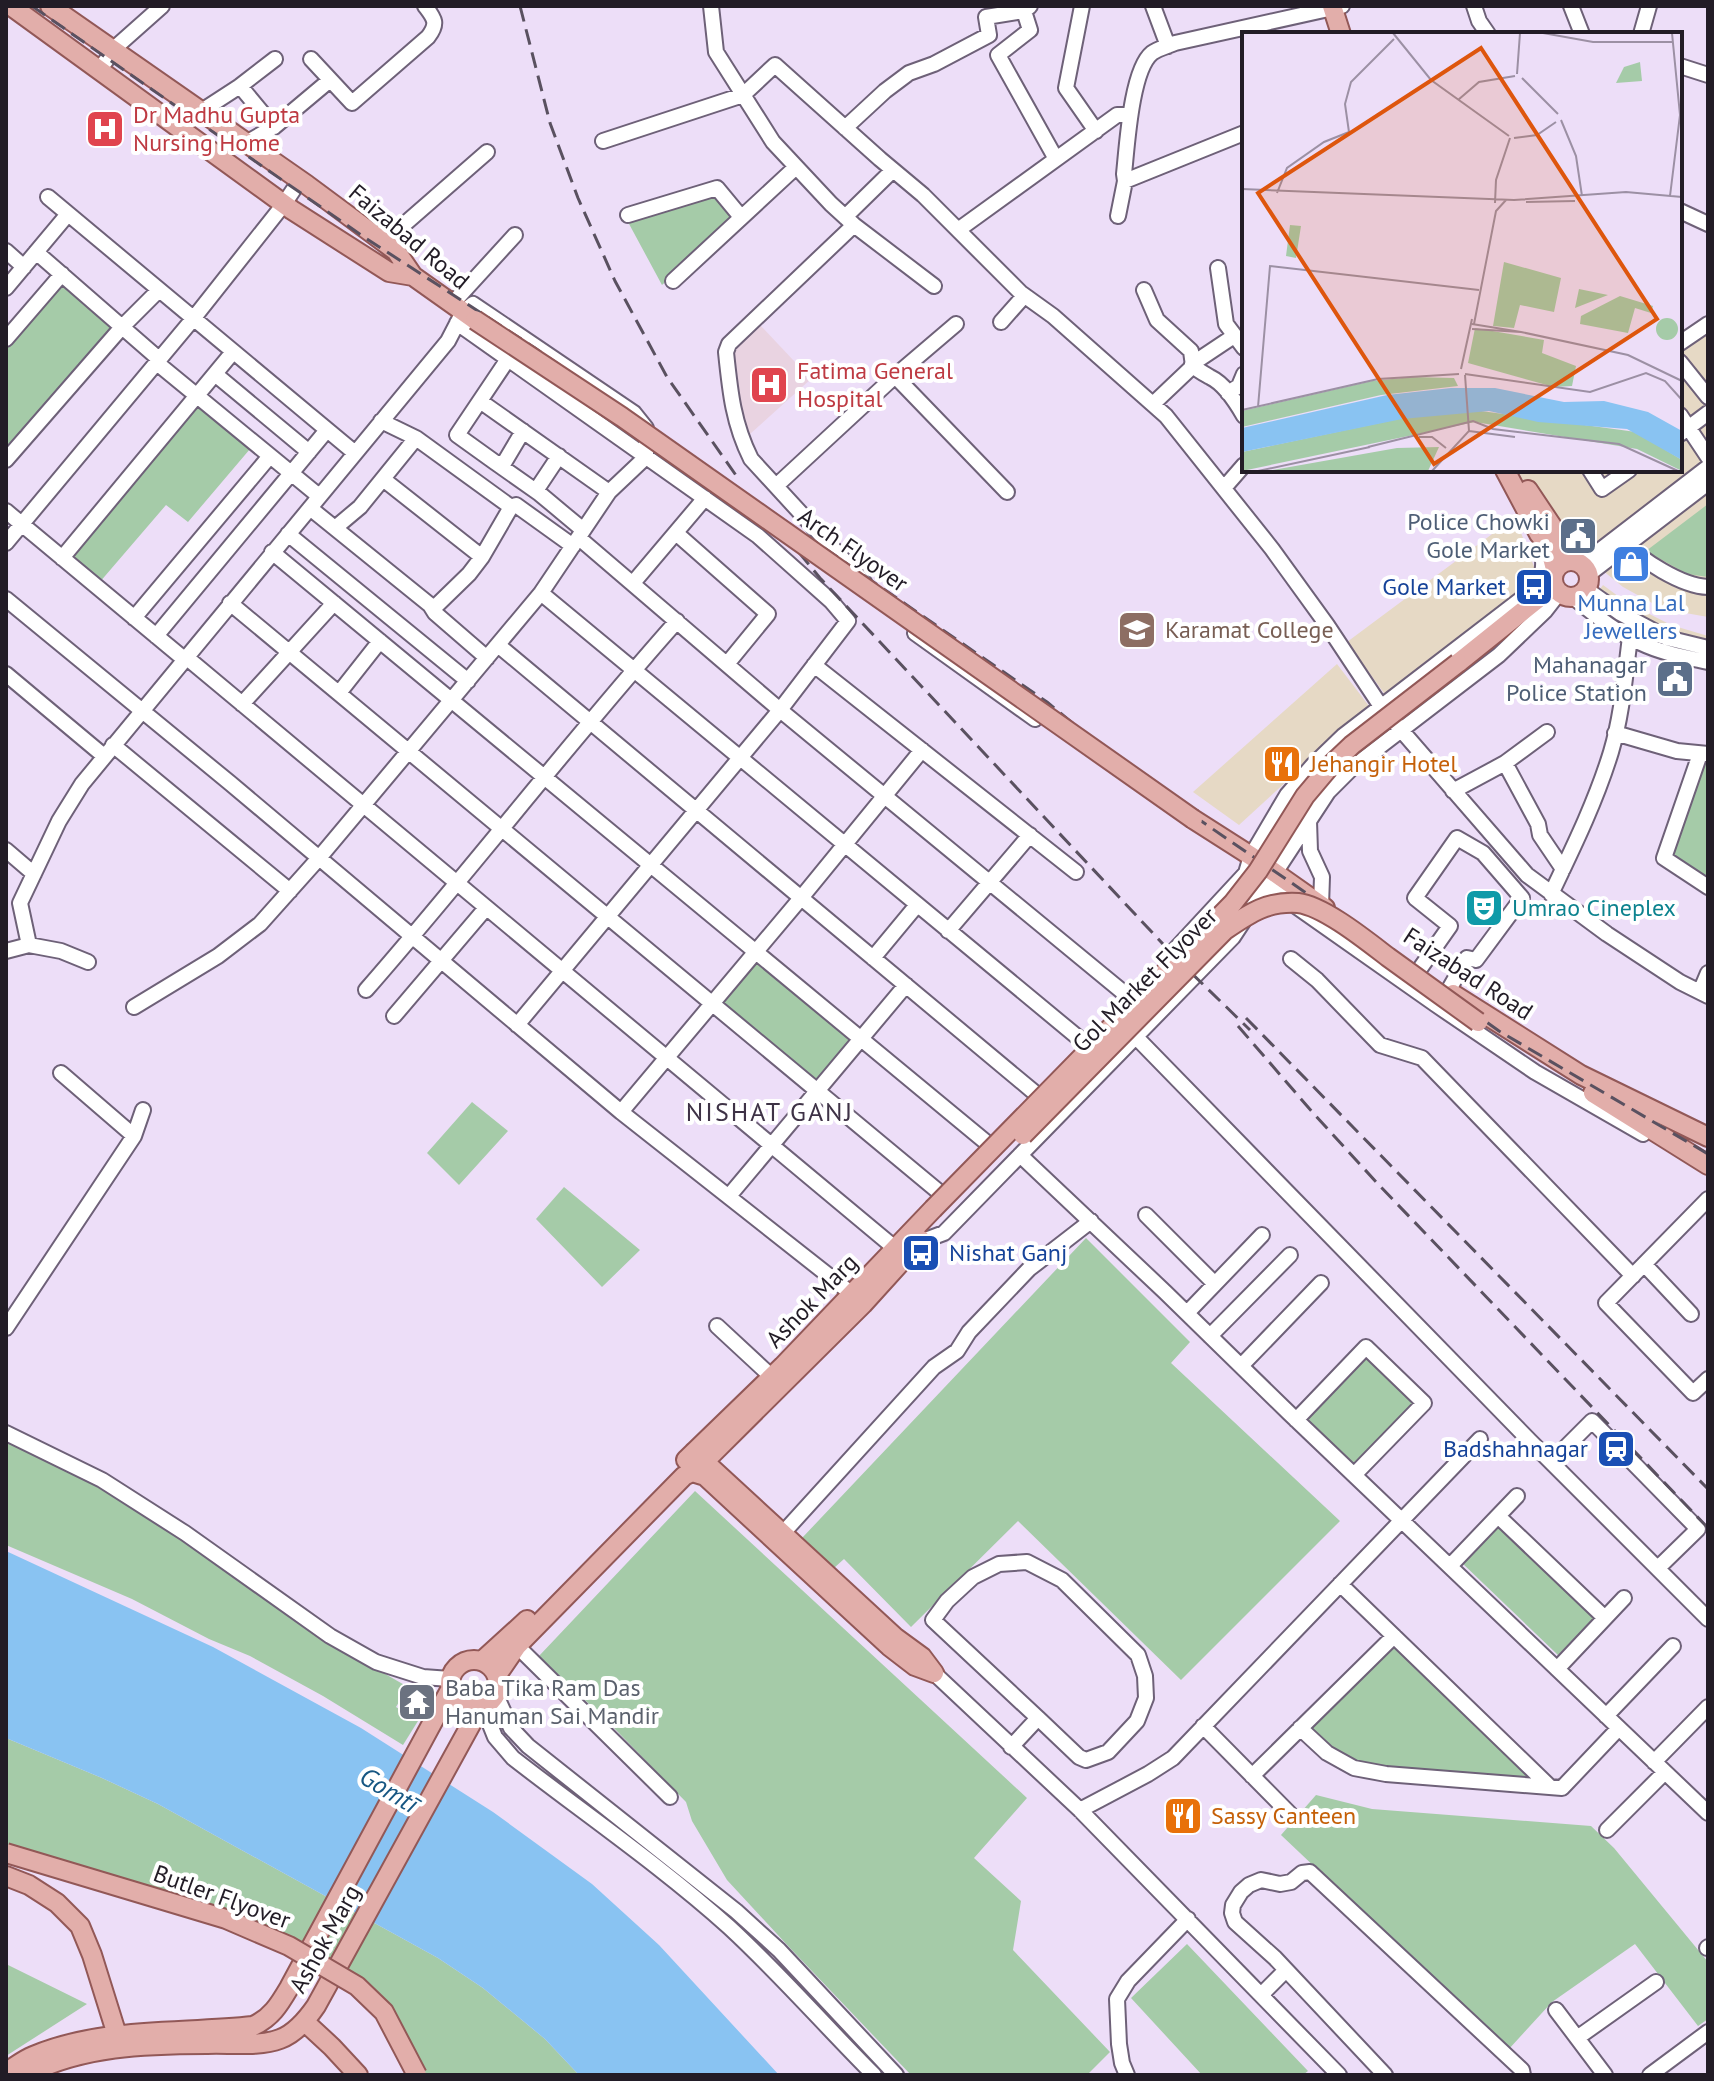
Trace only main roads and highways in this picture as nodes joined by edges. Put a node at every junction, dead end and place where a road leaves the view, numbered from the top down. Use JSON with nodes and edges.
{"nodes":[{"id":1,"x":11,"y":6,"type":"edge"},
{"id":2,"x":50,"y":6,"type":"edge"},
{"id":3,"x":1337,"y":7,"type":"edge"},
{"id":4,"x":73,"y":12,"type":"edge"},
{"id":5,"x":1341,"y":32,"type":"edge"},
{"id":6,"x":1348,"y":32,"type":"edge"},
{"id":7,"x":413,"y":276,"type":"junction"},
{"id":8,"x":462,"y":315,"type":"joint"},
{"id":9,"x":1506,"y":472,"type":"edge"},
{"id":10,"x":1518,"y":472,"type":"edge"},
{"id":11,"x":1568,"y":581,"type":"junction"},
{"id":12,"x":1212,"y":833,"type":"joint"},
{"id":13,"x":1708,"y":1137,"type":"edge"},
{"id":14,"x":1685,"y":1151,"type":"joint"},
{"id":15,"x":1708,"y":1165,"type":"edge"},
{"id":16,"x":938,"y":1206,"type":"junction"},
{"id":17,"x":915,"y":1238,"type":"junction"},
{"id":18,"x":700,"y":1456,"type":"junction"},
{"id":19,"x":482,"y":1661,"type":"junction"},
{"id":20,"x":497,"y":1675,"type":"junction"},
{"id":21,"x":450,"y":1685,"type":"junction"},
{"id":22,"x":482,"y":1709,"type":"junction"},
{"id":23,"x":6,"y":1853,"type":"edge"},
{"id":24,"x":6,"y":1876,"type":"edge"},
{"id":25,"x":305,"y":2022,"type":"junction"},
{"id":26,"x":257,"y":2034,"type":"junction"},
{"id":27,"x":117,"y":2035,"type":"junction"},
{"id":28,"x":6,"y":2072,"type":"edge"},
{"id":29,"x":26,"y":2075,"type":"edge"},
{"id":30,"x":358,"y":2075,"type":"edge"},
{"id":31,"x":417,"y":2075,"type":"edge"}],
"edges":[{"from":1,"to":7,"type":"main road"},
{"from":2,"to":4,"type":"main road","name":"Faizabad Road"},
{"from":3,"to":5,"type":"main road"},
{"from":3,"to":6,"type":"main road"},
{"from":4,"to":7,"type":"main road","name":"Faizabad Road"},
{"from":7,"to":8,"type":"main road","name":"Faizabad Road"},
{"from":8,"to":12,"type":"main road","name":"Arch Flyover","bridge":true},
{"from":9,"to":11,"type":"main road"},
{"from":10,"to":11,"type":"main road"},
{"from":11,"to":16,"type":"main road","name":"Gol Market Flyover","bridge":true},
{"from":12,"to":13,"type":"main road","name":"Faizabad Road"},
{"from":14,"to":15,"type":"main road","name":"Faizabad Road"},
{"from":14,"to":16,"type":"main road","name":"Gol Market Flyover","bridge":true},
{"from":16,"to":17,"type":"main road","name":"Gol Market Flyover"},
{"from":17,"to":18,"type":"main road","name":"Ashok Marg"},
{"from":17,"to":18,"type":"main road","name":"Ashok Marg"},
{"from":18,"to":19,"type":"main road","name":"Ashok Marg"},
{"from":18,"to":20,"type":"main road"},
{"from":19,"to":20,"type":"main road"},
{"from":19,"to":21,"type":"main road"},
{"from":20,"to":22,"type":"main road"},
{"from":21,"to":22,"type":"main road"},
{"from":21,"to":26,"type":"main road","name":"Ashok Marg"},
{"from":22,"to":25,"type":"main road","name":"Ashok Marg"},
{"from":23,"to":31,"type":"main road","name":"Butler Flyover","bridge":true},
{"from":24,"to":27,"type":"main road"},
{"from":25,"to":26,"type":"main road","name":"Ashok Marg"},
{"from":25,"to":30,"type":"main road"},
{"from":26,"to":27,"type":"main road","name":"Ashok Marg"},
{"from":26,"to":29,"type":"main road","name":"Ashok Marg"},
{"from":27,"to":28,"type":"main road","name":"Ashok Marg"}]}
